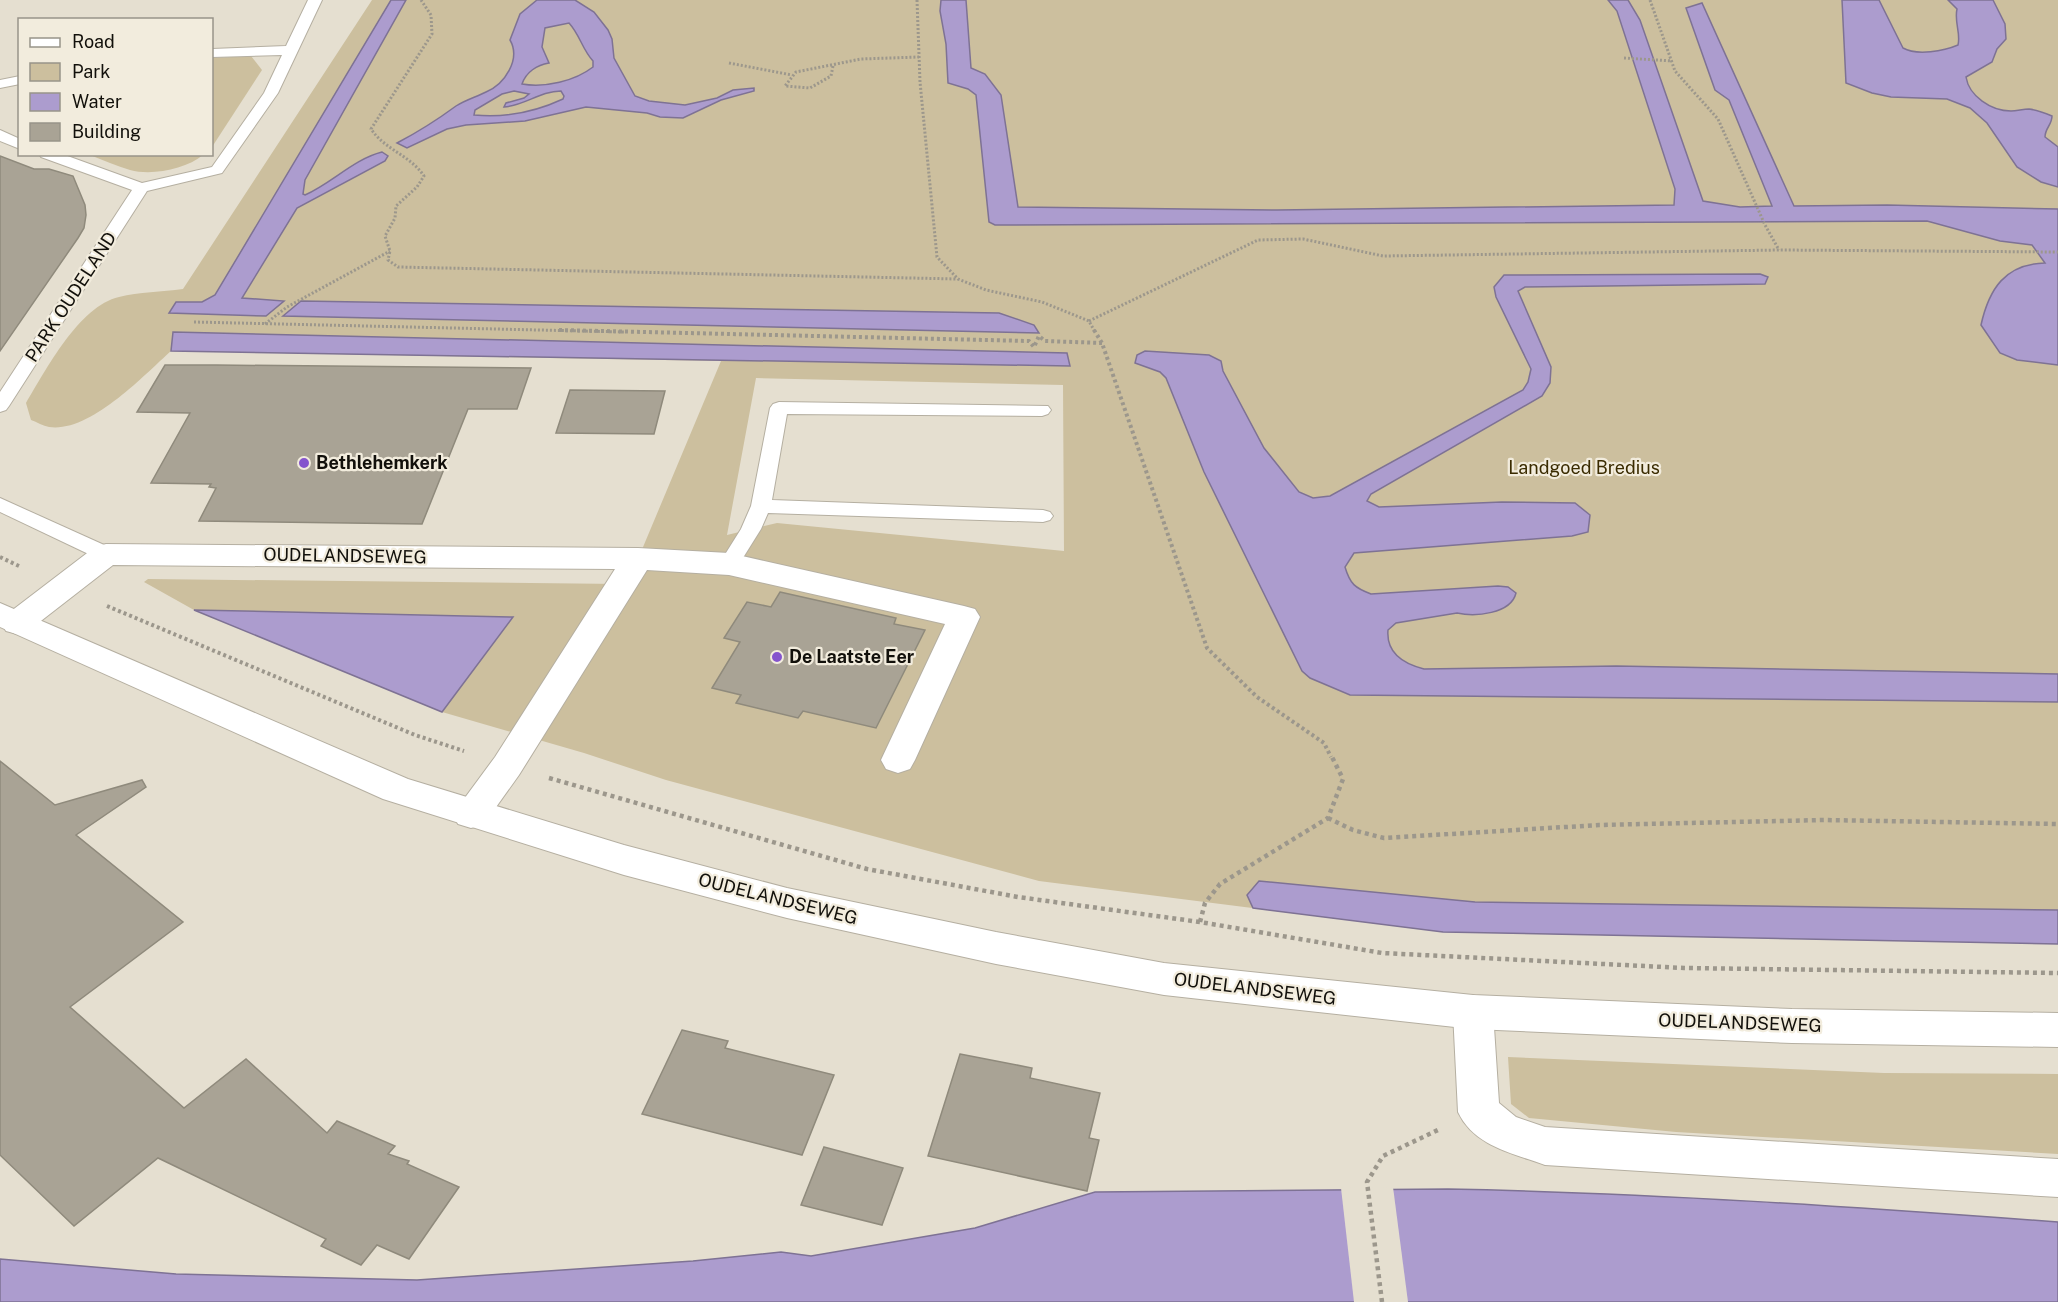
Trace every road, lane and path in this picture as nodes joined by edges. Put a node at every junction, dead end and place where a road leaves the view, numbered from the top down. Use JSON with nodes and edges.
{"nodes":[{"id":1,"x":315,"y":0,"type":"edge"},
{"id":2,"x":421,"y":0,"type":"edge"},
{"id":3,"x":917,"y":0,"type":"edge"},
{"id":4,"x":1650,"y":0,"type":"edge"},
{"id":5,"x":291,"y":50,"type":"junction"},
{"id":6,"x":213,"y":53,"type":"edge"},
{"id":7,"x":920,"y":57,"type":"junction"},
{"id":8,"x":1624,"y":58,"type":"dead end"},
{"id":9,"x":1672,"y":60,"type":"junction"},
{"id":10,"x":729,"y":63,"type":"dead end"},
{"id":11,"x":833,"y":66,"type":"junction"},
{"id":12,"x":793,"y":75,"type":"junction"},
{"id":13,"x":18,"y":80,"type":"edge"},
{"id":14,"x":0,"y":84,"type":"edge"},
{"id":15,"x":0,"y":135,"type":"edge"},
{"id":16,"x":18,"y":145,"type":"edge"},
{"id":17,"x":51,"y":156,"type":"edge"},
{"id":18,"x":141,"y":188,"type":"junction"},
{"id":19,"x":1780,"y":250,"type":"junction"},
{"id":20,"x":390,"y":251,"type":"junction"},
{"id":21,"x":2058,"y":252,"type":"edge"},
{"id":22,"x":958,"y":279,"type":"junction"},
{"id":23,"x":1089,"y":321,"type":"junction"},
{"id":24,"x":194,"y":322,"type":"dead end"},
{"id":25,"x":265,"y":324,"type":"junction"},
{"id":26,"x":1102,"y":343,"type":"junction"},
{"id":27,"x":0,"y":406,"type":"edge"},
{"id":28,"x":1042,"y":410,"type":"dead end"},
{"id":29,"x":0,"y":504,"type":"edge"},
{"id":30,"x":761,"y":506,"type":"junction"},
{"id":31,"x":1043,"y":516,"type":"dead end"},
{"id":32,"x":106,"y":554,"type":"junction"},
{"id":33,"x":0,"y":557,"type":"edge"},
{"id":34,"x":638,"y":559,"type":"junction"},
{"id":35,"x":729,"y":564,"type":"junction"},
{"id":36,"x":63,"y":587,"type":"junction"},
{"id":37,"x":8,"y":619,"type":"edge"},
{"id":38,"x":898,"y":760,"type":"dead end"},
{"id":39,"x":507,"y":766,"type":"junction"},
{"id":40,"x":471,"y":814,"type":"junction"},
{"id":41,"x":1328,"y":818,"type":"junction"},
{"id":42,"x":2058,"y":824,"type":"edge"},
{"id":43,"x":1200,"y":922,"type":"junction"},
{"id":44,"x":2058,"y":973,"type":"edge"},
{"id":45,"x":1473,"y":1012,"type":"junction"},
{"id":46,"x":2058,"y":1030,"type":"edge"},
{"id":47,"x":1479,"y":1112,"type":"junction"},
{"id":48,"x":2058,"y":1178,"type":"edge"},
{"id":49,"x":1382,"y":1302,"type":"edge"}],
"edges":[{"from":1,"to":5,"type":"lane"},
{"from":2,"to":20,"type":"path"},
{"from":3,"to":7,"type":"path"},
{"from":4,"to":9,"type":"path"},
{"from":5,"to":6,"type":"lane"},
{"from":5,"to":18,"type":"lane"},
{"from":7,"to":11,"type":"path"},
{"from":7,"to":22,"type":"path"},
{"from":8,"to":9,"type":"path"},
{"from":9,"to":19,"type":"path"},
{"from":10,"to":12,"type":"path"},
{"from":11,"to":12,"type":"path"},
{"from":11,"to":12,"type":"path"},
{"from":13,"to":14,"type":"lane"},
{"from":15,"to":16,"type":"lane"},
{"from":17,"to":18,"type":"lane"},
{"from":18,"to":27,"type":"lane","name":"PARK OUDELAND"},
{"from":19,"to":21,"type":"path"},
{"from":19,"to":23,"type":"path"},
{"from":20,"to":22,"type":"path"},
{"from":20,"to":25,"type":"path"},
{"from":22,"to":23,"type":"path"},
{"from":23,"to":26,"type":"path"},
{"from":24,"to":25,"type":"path"},
{"from":25,"to":26,"type":"path"},
{"from":26,"to":41,"type":"path"},
{"from":28,"to":30,"type":"lane"},
{"from":29,"to":32,"type":"lane"},
{"from":30,"to":31,"type":"lane"},
{"from":30,"to":35,"type":"lane"},
{"from":32,"to":34,"type":"street","name":"OUDELANDSEWEG"},
{"from":32,"to":36,"type":"street","name":"OUDELANDSEWEG"},
{"from":33,"to":36,"type":"path"},
{"from":34,"to":35,"type":"street","name":"OUDELANDSEWEG"},
{"from":34,"to":39,"type":"street"},
{"from":35,"to":38,"type":"street","name":"OUDELANDSEWEG"},
{"from":36,"to":37,"type":"street","name":"OUDELANDSEWEG"},
{"from":36,"to":39,"type":"path"},
{"from":37,"to":40,"type":"street","name":"OUDELANDSEWEG"},
{"from":39,"to":40,"type":"street"},
{"from":39,"to":43,"type":"path"},
{"from":40,"to":45,"type":"street","name":"OUDELANDSEWEG"},
{"from":41,"to":42,"type":"path"},
{"from":41,"to":43,"type":"path"},
{"from":43,"to":44,"type":"path"},
{"from":45,"to":46,"type":"street","name":"OUDELANDSEWEG"},
{"from":45,"to":47,"type":"street"},
{"from":47,"to":48,"type":"street"},
{"from":47,"to":49,"type":"path"}]}
